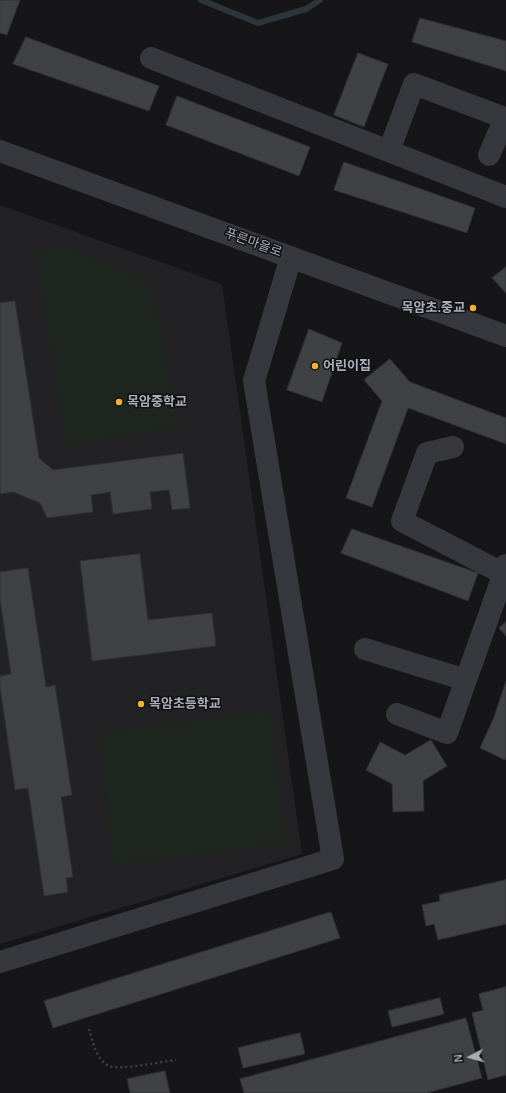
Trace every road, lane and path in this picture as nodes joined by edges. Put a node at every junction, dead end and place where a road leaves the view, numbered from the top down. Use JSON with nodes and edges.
{"nodes":[{"id":1,"x":151,"y":58,"type":"dead end"},
{"id":2,"x":0,"y":151,"type":"edge"},
{"id":3,"x":389,"y":151,"type":"junction"},
{"id":4,"x":489,"y":155,"type":"dead end"},
{"id":5,"x":506,"y":197,"type":"edge"},
{"id":6,"x":291,"y":257,"type":"junction"},
{"id":7,"x":506,"y":336,"type":"edge"},
{"id":8,"x":453,"y":447,"type":"dead end"},
{"id":9,"x":505,"y":571,"type":"edge"},
{"id":10,"x":365,"y":649,"type":"dead end"},
{"id":11,"x":466,"y":680,"type":"junction"},
{"id":12,"x":397,"y":714,"type":"dead end"},
{"id":13,"x":0,"y":962,"type":"edge"},
{"id":14,"x":89,"y":1029,"type":"dead end"},
{"id":15,"x":176,"y":1060,"type":"dead end"}],
"edges":[{"from":1,"to":3,"type":"street"},
{"from":2,"to":6,"type":"street","name":"푸른마을로"},
{"from":3,"to":4,"type":"street"},
{"from":3,"to":5,"type":"street"},
{"from":6,"to":7,"type":"street","name":"푸른마을로"},
{"from":6,"to":13,"type":"street"},
{"from":8,"to":9,"type":"street"},
{"from":9,"to":11,"type":"street"},
{"from":10,"to":11,"type":"street"},
{"from":11,"to":12,"type":"street"},
{"from":14,"to":15,"type":"path"}]}
